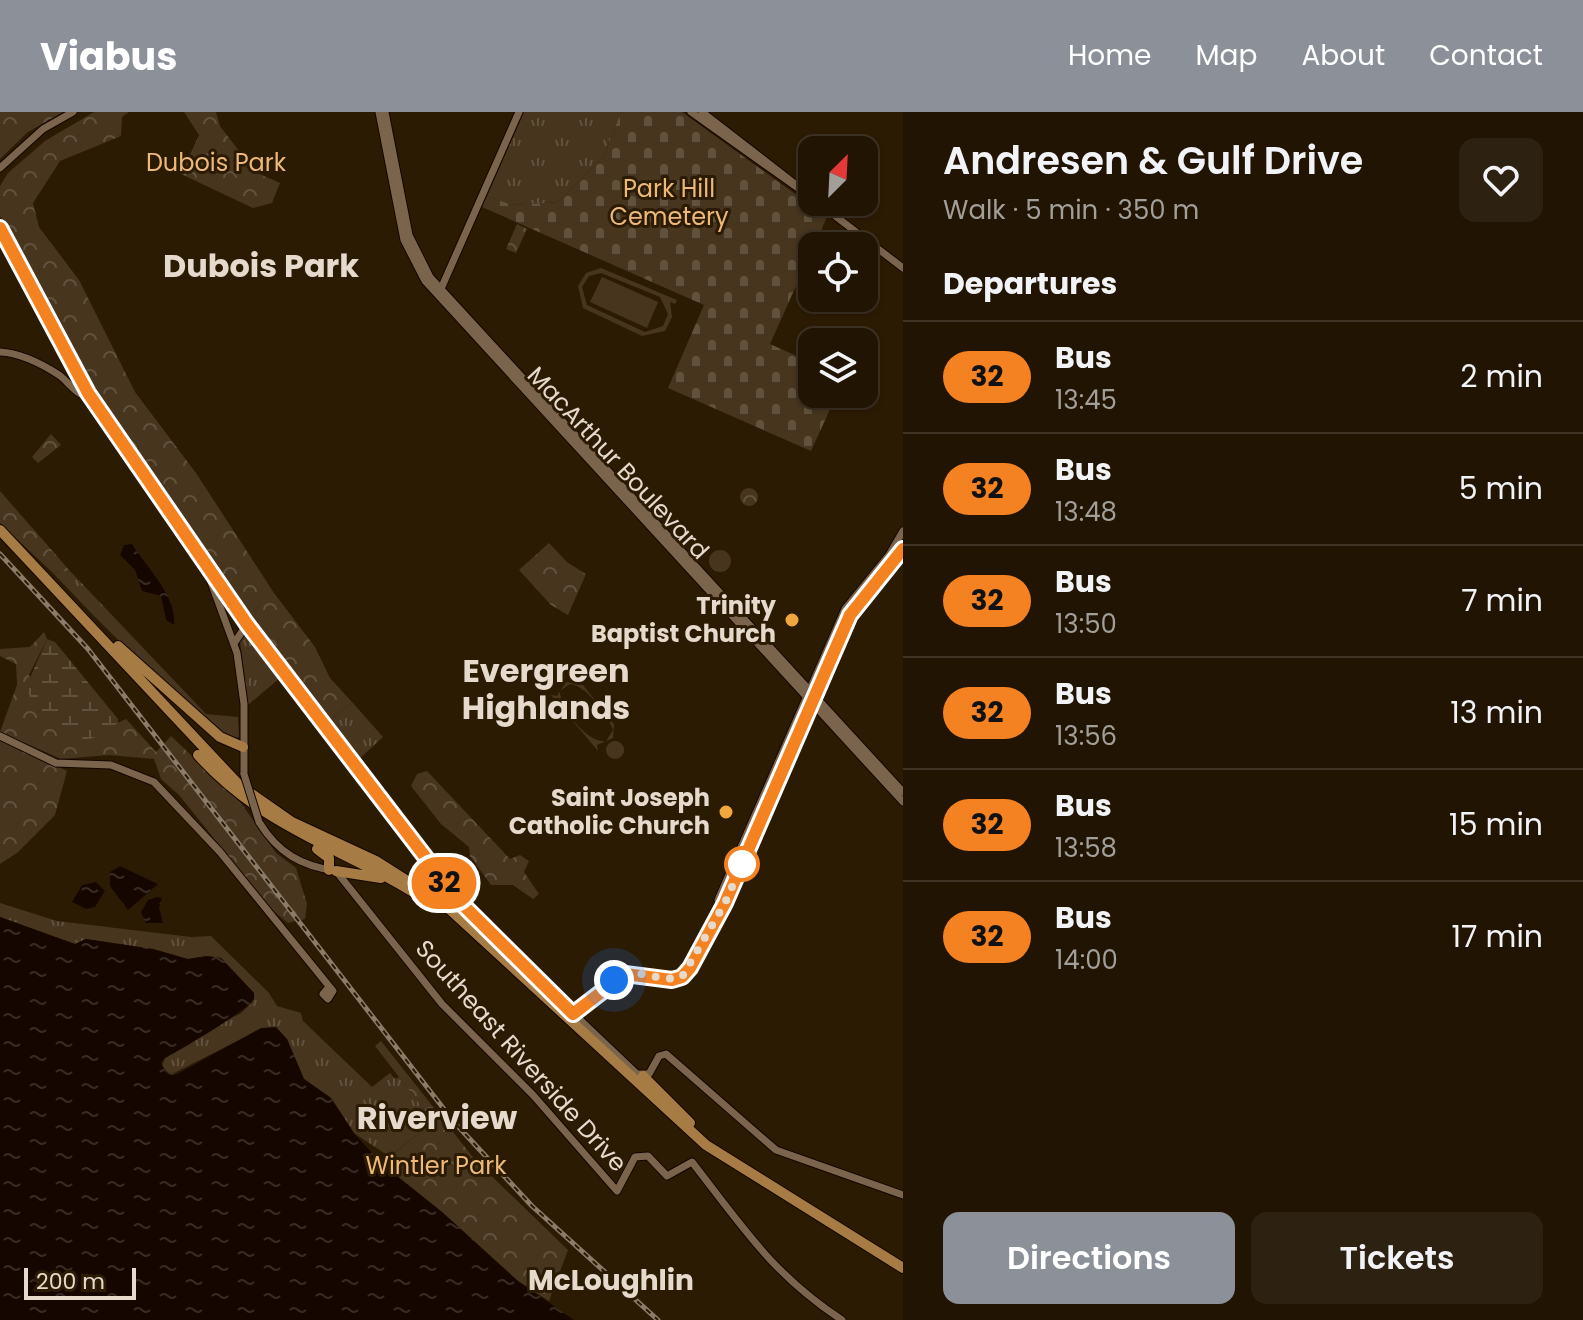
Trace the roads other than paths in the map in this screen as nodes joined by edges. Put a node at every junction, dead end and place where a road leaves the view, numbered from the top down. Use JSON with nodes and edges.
{"nodes":[{"id":1,"x":73,"y":112,"type":"edge"},
{"id":2,"x":379,"y":112,"type":"edge"},
{"id":3,"x":385,"y":112,"type":"edge"},
{"id":4,"x":519,"y":112,"type":"edge"},
{"id":5,"x":691,"y":112,"type":"edge"},
{"id":6,"x":702,"y":112,"type":"edge"},
{"id":7,"x":1,"y":168,"type":"edge"},
{"id":8,"x":798,"y":184,"type":"edge"},
{"id":9,"x":798,"y":188,"type":"edge"},
{"id":10,"x":835,"y":216,"type":"edge"},
{"id":11,"x":0,"y":228,"type":"edge"},
{"id":12,"x":903,"y":268,"type":"edge"},
{"id":13,"x":439,"y":293,"type":"junction"},
{"id":14,"x":0,"y":352,"type":"edge"},
{"id":15,"x":90,"y":396,"type":"junction"},
{"id":16,"x":0,"y":530,"type":"edge"},
{"id":17,"x":903,"y":531,"type":"edge"},
{"id":18,"x":0,"y":539,"type":"edge"},
{"id":19,"x":903,"y":549,"type":"edge"},
{"id":20,"x":204,"y":563,"type":"junction"},
{"id":21,"x":57,"y":589,"type":"junction"},
{"id":22,"x":246,"y":622,"type":"junction"},
{"id":23,"x":229,"y":628,"type":"junction"},
{"id":24,"x":235,"y":642,"type":"junction"},
{"id":25,"x":810,"y":696,"type":"junction"},
{"id":26,"x":0,"y":736,"type":"edge"},
{"id":27,"x":243,"y":747,"type":"junction"},
{"id":28,"x":903,"y":792,"type":"edge"},
{"id":29,"x":903,"y":802,"type":"edge"},
{"id":30,"x":275,"y":821,"type":"junction"},
{"id":31,"x":332,"y":871,"type":"junction"},
{"id":32,"x":346,"y":878,"type":"junction"},
{"id":33,"x":433,"y":905,"type":"junction"},
{"id":34,"x":328,"y":988,"type":"dead end"},
{"id":35,"x":573,"y":1014,"type":"junction"},
{"id":36,"x":643,"y":1076,"type":"junction"},
{"id":37,"x":735,"y":1166,"type":"junction"},
{"id":38,"x":903,"y":1195,"type":"edge"},
{"id":39,"x":903,"y":1268,"type":"edge"},
{"id":40,"x":903,"y":1275,"type":"edge"},
{"id":41,"x":842,"y":1320,"type":"edge"}],
"edges":[{"from":1,"to":7,"type":"street"},
{"from":2,"to":13,"type":"street","name":"MacArthur Boulevard"},
{"from":3,"to":13,"type":"street","name":"MacArthur Boulevard"},
{"from":4,"to":13,"type":"street"},
{"from":5,"to":9,"type":"street"},
{"from":6,"to":8,"type":"street"},
{"from":10,"to":12,"type":"street"},
{"from":11,"to":15,"type":"street"},
{"from":13,"to":25,"type":"street","name":"MacArthur Boulevard"},
{"from":14,"to":15,"type":"street"},
{"from":15,"to":20,"type":"street"},
{"from":16,"to":21,"type":"highway"},
{"from":17,"to":25,"type":"street"},
{"from":18,"to":30,"type":"highway"},
{"from":19,"to":25,"type":"street"},
{"from":20,"to":22,"type":"street"},
{"from":20,"to":23,"type":"street"},
{"from":21,"to":27,"type":"highway"},
{"from":21,"to":37,"type":"highway"},
{"from":22,"to":23,"type":"street"},
{"from":22,"to":24,"type":"street"},
{"from":22,"to":35,"type":"street"},
{"from":23,"to":24,"type":"street"},
{"from":24,"to":27,"type":"street"},
{"from":25,"to":28,"type":"street","name":"MacArthur Boulevard"},
{"from":25,"to":29,"type":"street","name":"MacArthur Boulevard"},
{"from":25,"to":35,"type":"street"},
{"from":26,"to":34,"type":"street"},
{"from":27,"to":31,"type":"street","bridge":true},
{"from":30,"to":31,"type":"highway"},
{"from":30,"to":33,"type":"highway"},
{"from":31,"to":32,"type":"highway"},
{"from":32,"to":33,"type":"highway"},
{"from":32,"to":41,"type":"street","name":"Southeast Riverside Drive"},
{"from":33,"to":40,"type":"highway"},
{"from":35,"to":36,"type":"street"},
{"from":36,"to":37,"type":"highway"},
{"from":36,"to":38,"type":"street"},
{"from":37,"to":39,"type":"highway"}]}
